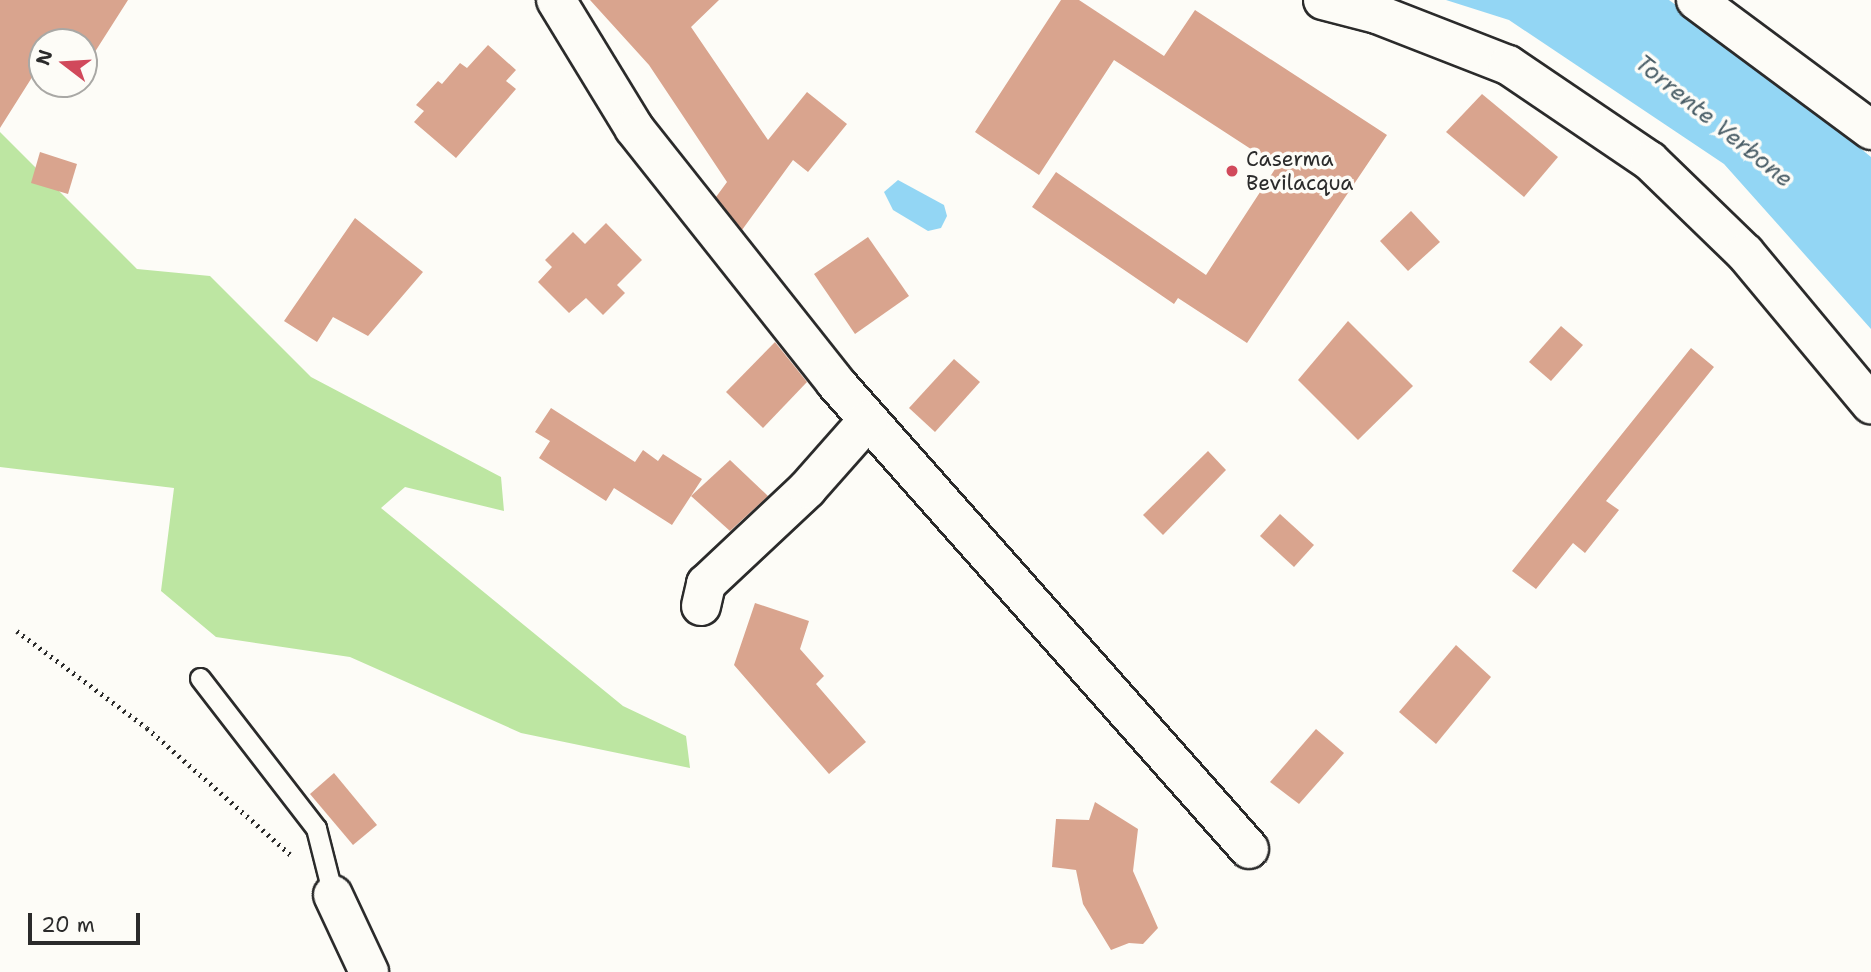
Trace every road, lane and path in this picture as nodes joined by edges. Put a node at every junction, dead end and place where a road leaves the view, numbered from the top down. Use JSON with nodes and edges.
{"nodes":[{"id":1,"x":556,"y":0,"type":"edge"},
{"id":2,"x":1323,"y":0,"type":"edge"},
{"id":3,"x":1696,"y":0,"type":"edge"},
{"id":4,"x":1871,"y":130,"type":"edge"},
{"id":5,"x":1871,"y":404,"type":"edge"},
{"id":6,"x":869,"y":420,"type":"junction"},
{"id":7,"x":701,"y":606,"type":"dead end"},
{"id":8,"x":16,"y":631,"type":"dead end"},
{"id":9,"x":200,"y":678,"type":"dead end"},
{"id":10,"x":1249,"y":849,"type":"dead end"},
{"id":11,"x":333,"y":895,"type":"junction"},
{"id":12,"x":369,"y":972,"type":"edge"}],
"edges":[{"from":1,"to":6,"type":"street"},
{"from":2,"to":5,"type":"street"},
{"from":3,"to":4,"type":"street"},
{"from":6,"to":7,"type":"street"},
{"from":6,"to":10,"type":"street"},
{"from":8,"to":11,"type":"path"},
{"from":9,"to":11,"type":"lane"},
{"from":11,"to":12,"type":"street"}]}
